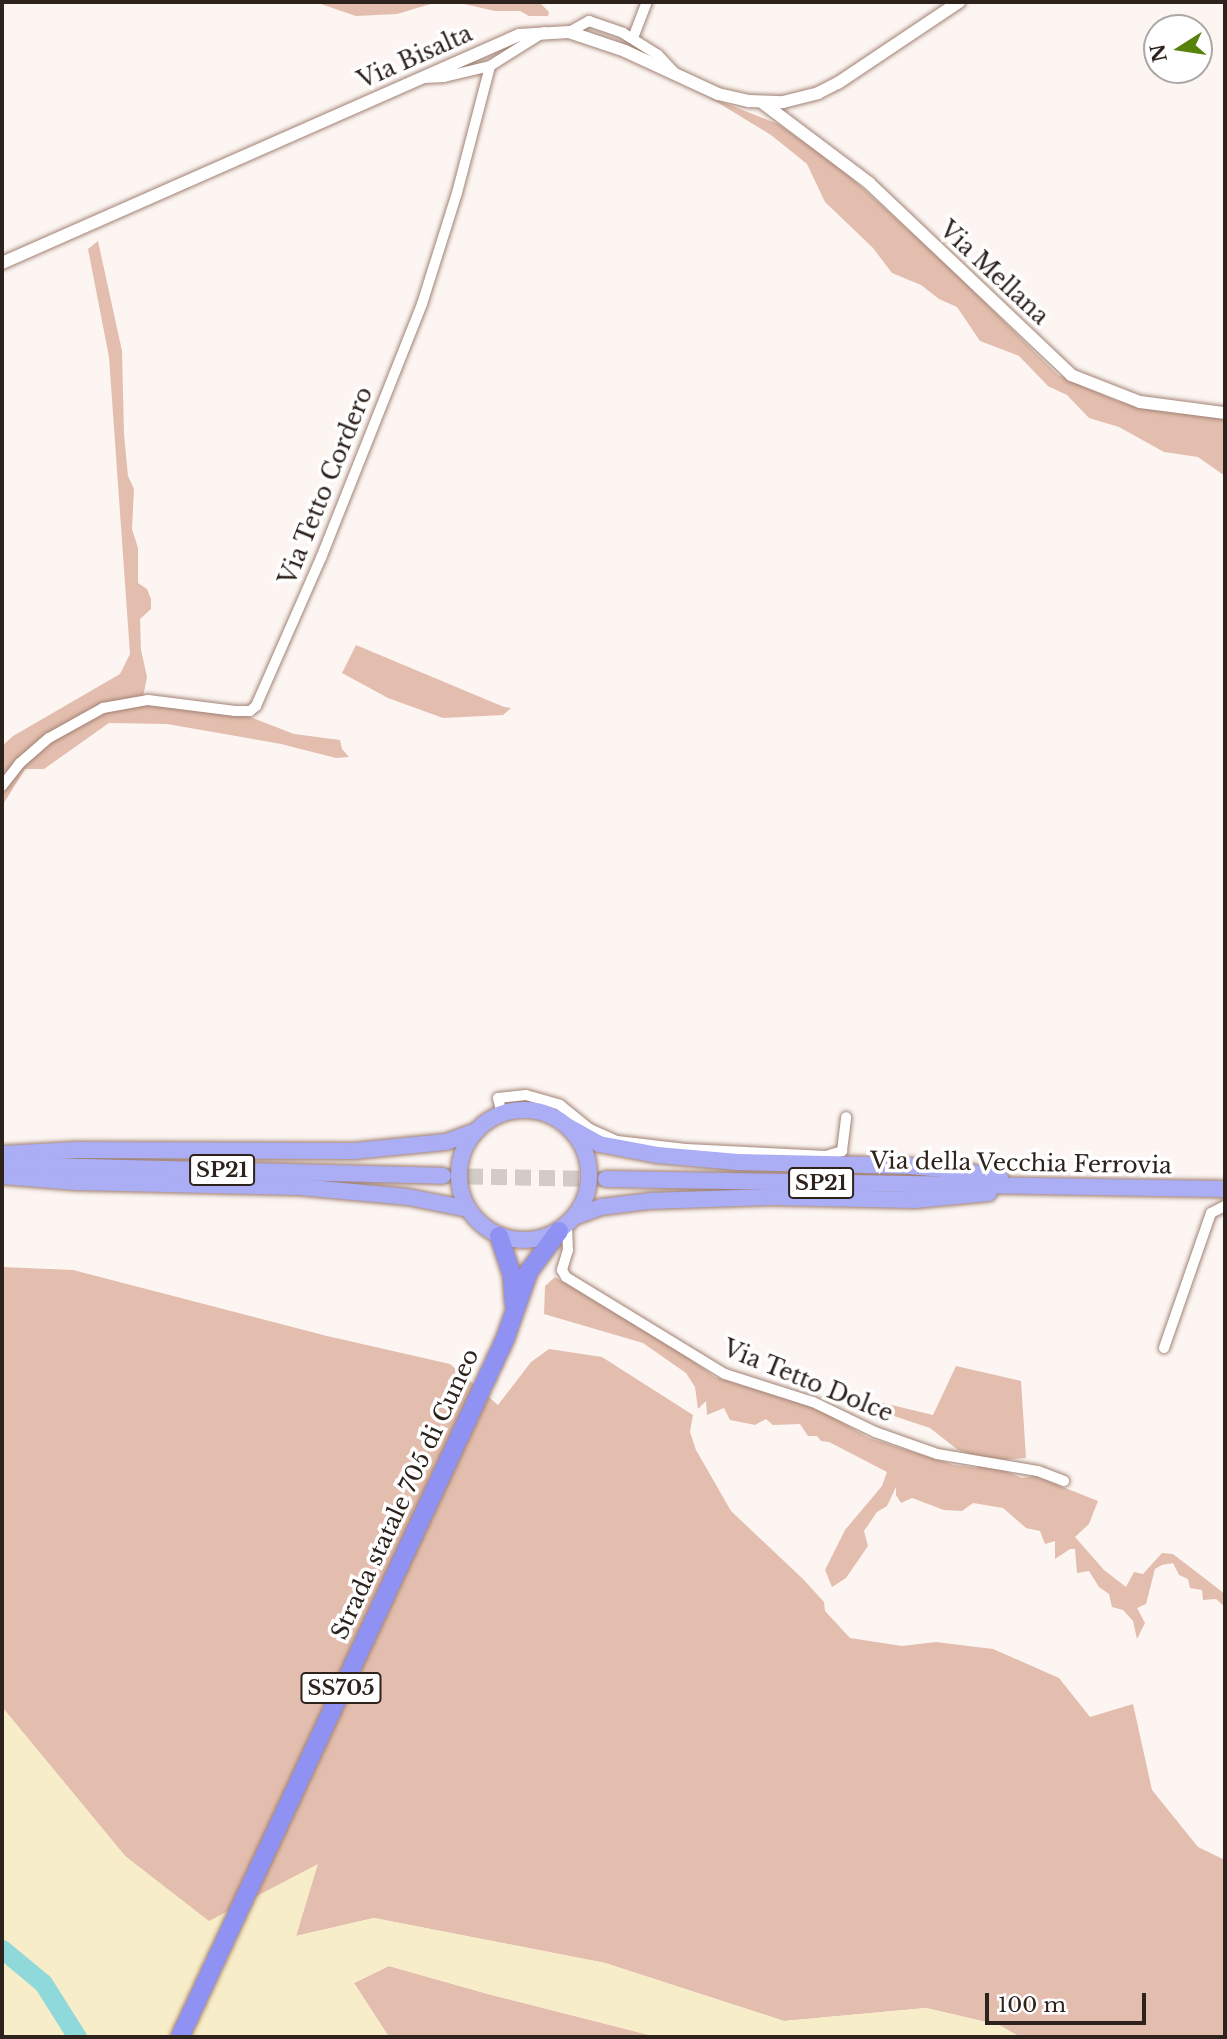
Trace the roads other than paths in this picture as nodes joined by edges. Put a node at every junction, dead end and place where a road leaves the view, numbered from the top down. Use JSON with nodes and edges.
{"nodes":[{"id":1,"x":647,"y":2,"type":"edge"},
{"id":2,"x":959,"y":2,"type":"edge"},
{"id":3,"x":544,"y":31,"type":"junction"},
{"id":4,"x":569,"y":32,"type":"junction"},
{"id":5,"x":633,"y":38,"type":"junction"},
{"id":6,"x":491,"y":66,"type":"junction"},
{"id":7,"x":677,"y":75,"type":"junction"},
{"id":8,"x":424,"y":78,"type":"junction"},
{"id":9,"x":762,"y":103,"type":"junction"},
{"id":10,"x":2,"y":263,"type":"edge"},
{"id":11,"x":1225,"y":413,"type":"edge"},
{"id":12,"x":2,"y":786,"type":"edge"},
{"id":13,"x":502,"y":1114,"type":"junction"},
{"id":14,"x":846,"y":1117,"type":"dead end"},
{"id":15,"x":567,"y":1126,"type":"junction"},
{"id":16,"x":476,"y":1130,"type":"junction"},
{"id":17,"x":2,"y":1154,"type":"edge"},
{"id":18,"x":2,"y":1165,"type":"edge"},
{"id":19,"x":2,"y":1176,"type":"edge"},
{"id":20,"x":443,"y":1176,"type":"tunnel mouth"},
{"id":21,"x":606,"y":1179,"type":"tunnel mouth"},
{"id":22,"x":1036,"y":1186,"type":"junction"},
{"id":23,"x":1225,"y":1189,"type":"edge"},
{"id":24,"x":1225,"y":1206,"type":"edge"},
{"id":25,"x":468,"y":1209,"type":"junction"},
{"id":26,"x":567,"y":1224,"type":"junction"},
{"id":27,"x":499,"y":1236,"type":"junction"},
{"id":28,"x":515,"y":1314,"type":"junction"},
{"id":29,"x":1164,"y":1348,"type":"dead end"},
{"id":30,"x":1065,"y":1481,"type":"dead end"},
{"id":31,"x":180,"y":2037,"type":"edge"}],
"edges":[{"from":1,"to":5,"type":"street"},
{"from":2,"to":9,"type":"street","name":"Via Bisalta"},
{"from":3,"to":4,"type":"street","name":"Via Bisalta"},
{"from":3,"to":6,"type":"street"},
{"from":3,"to":8,"type":"street","name":"Via Bisalta"},
{"from":4,"to":5,"type":"street"},
{"from":4,"to":7,"type":"street","name":"Via Bisalta"},
{"from":5,"to":7,"type":"street"},
{"from":6,"to":8,"type":"street"},
{"from":6,"to":12,"type":"street","name":"Via Tetto Cordero"},
{"from":7,"to":9,"type":"street","name":"Via Bisalta"},
{"from":8,"to":10,"type":"street","name":"Via Bisalta"},
{"from":9,"to":11,"type":"street","name":"Via Mellana"},
{"from":13,"to":14,"type":"street"},
{"from":13,"to":15,"type":"main road"},
{"from":13,"to":16,"type":"main road"},
{"from":15,"to":22,"type":"main road"},
{"from":15,"to":26,"type":"main road"},
{"from":16,"to":17,"type":"main road"},
{"from":16,"to":25,"type":"main road"},
{"from":18,"to":20,"type":"main road","number":"SP21"},
{"from":19,"to":25,"type":"main road"},
{"from":21,"to":22,"type":"main road","name":"Via della Vecchia Ferrovia","number":"SP21"},
{"from":22,"to":23,"type":"main road","name":"Via della Vecchia Ferrovia"},
{"from":22,"to":26,"type":"main road"},
{"from":24,"to":29,"type":"street"},
{"from":25,"to":27,"type":"main road"},
{"from":26,"to":27,"type":"main road"},
{"from":26,"to":28,"type":"highway","number":"SS705"},
{"from":26,"to":30,"type":"street","name":"Via Tetto Dolce"},
{"from":27,"to":28,"type":"highway","number":"SS705"},
{"from":28,"to":31,"type":"highway","name":"Strada statale 705 di Cuneo","number":"SS705"}]}
